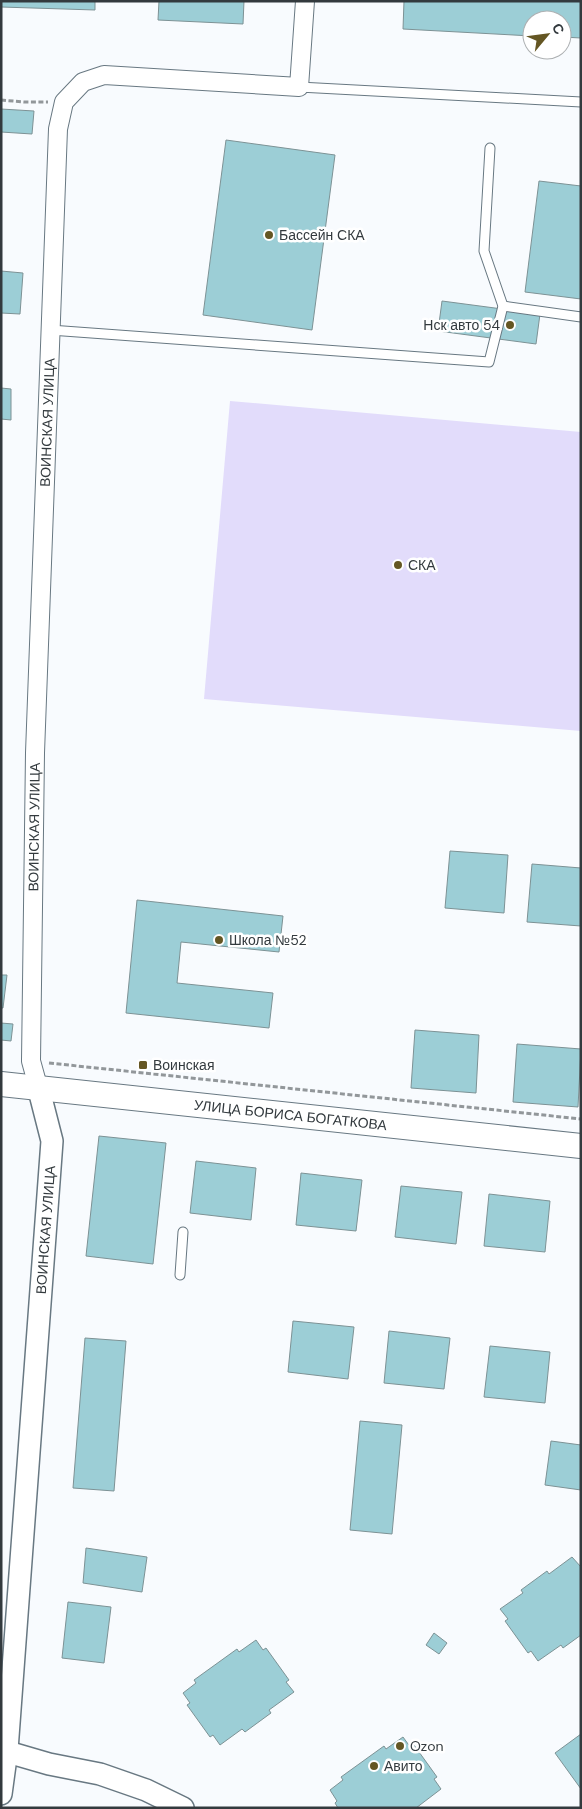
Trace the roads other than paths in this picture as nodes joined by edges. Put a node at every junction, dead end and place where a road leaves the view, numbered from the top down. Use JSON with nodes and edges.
{"nodes":[{"id":1,"x":305,"y":1,"type":"edge"},
{"id":2,"x":299,"y":87,"type":"junction"},
{"id":3,"x":581,"y":102,"type":"edge"},
{"id":4,"x":490,"y":148,"type":"dead end"},
{"id":5,"x":503,"y":306,"type":"junction"},
{"id":6,"x":581,"y":317,"type":"edge"},
{"id":7,"x":50,"y":330,"type":"junction"},
{"id":8,"x":1,"y":1084,"type":"edge"},
{"id":9,"x":39,"y":1090,"type":"junction"},
{"id":10,"x":581,"y":1146,"type":"edge"},
{"id":11,"x":183,"y":1232,"type":"dead end"},
{"id":12,"x":180,"y":1276,"type":"dead end"},
{"id":13,"x":4,"y":1750,"type":"edge"},
{"id":14,"x":1,"y":1794,"type":"edge"},
{"id":15,"x":183,"y":1808,"type":"edge"}],
"edges":[{"from":1,"to":2,"type":"street"},
{"from":2,"to":3,"type":"lane"},
{"from":2,"to":7,"type":"street","name":"ВОИНСКАЯ УЛИЦА"},
{"from":4,"to":5,"type":"lane"},
{"from":5,"to":6,"type":"lane"},
{"from":5,"to":7,"type":"lane"},
{"from":7,"to":9,"type":"street","name":"ВОИНСКАЯ УЛИЦА"},
{"from":8,"to":9,"type":"main road","name":"УЛИЦА БОРИСА БОГАТКОВА"},
{"from":9,"to":10,"type":"main road","name":"УЛИЦА БОРИСА БОГАТКОВА"},
{"from":9,"to":13,"type":"street","name":"ВОИНСКАЯ УЛИЦА"},
{"from":11,"to":12,"type":"lane"},
{"from":13,"to":14,"type":"street","name":"ВОИНСКАЯ УЛИЦА"},
{"from":13,"to":15,"type":"street"}]}
